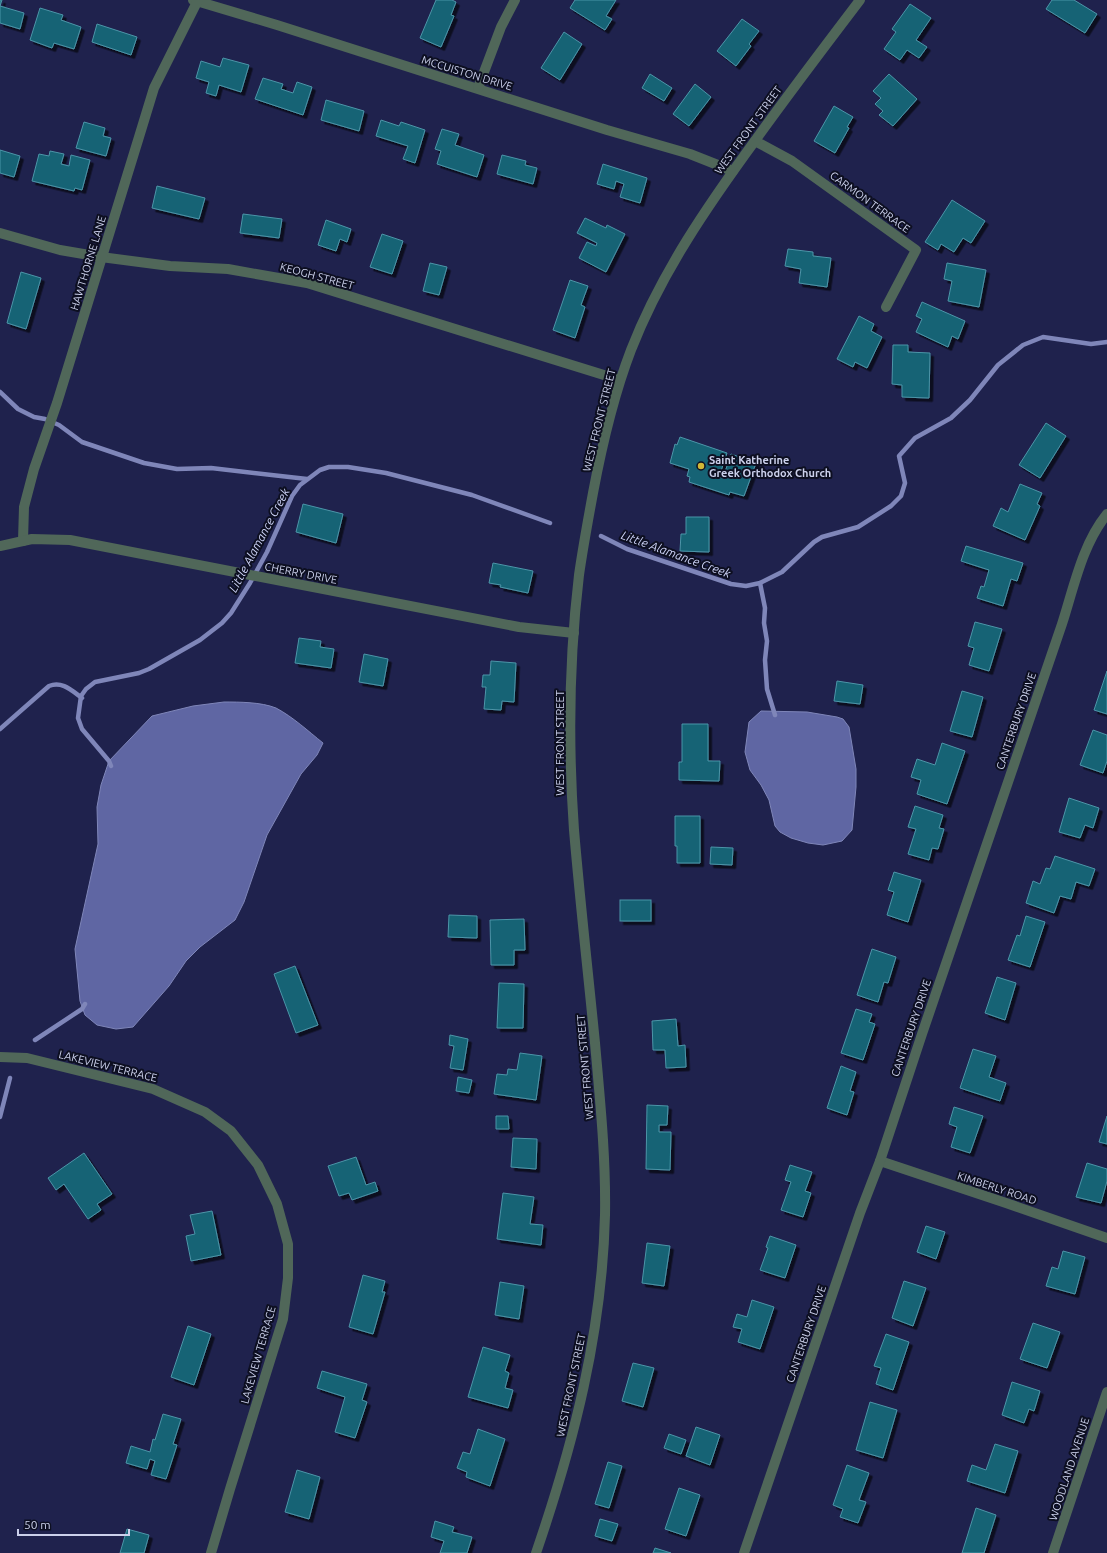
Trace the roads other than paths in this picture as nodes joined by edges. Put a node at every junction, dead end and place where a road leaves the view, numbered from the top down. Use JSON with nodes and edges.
{"nodes":[{"id":1,"x":196,"y":0,"type":"edge"},
{"id":2,"x":515,"y":0,"type":"edge"},
{"id":3,"x":860,"y":0,"type":"edge"},
{"id":4,"x":478,"y":88,"type":"junction"},
{"id":5,"x":754,"y":141,"type":"junction"},
{"id":6,"x":733,"y":171,"type":"junction"},
{"id":7,"x":0,"y":233,"type":"edge"},
{"id":8,"x":101,"y":257,"type":"junction"},
{"id":9,"x":886,"y":307,"type":"dead end"},
{"id":10,"x":620,"y":380,"type":"junction"},
{"id":11,"x":1107,"y":514,"type":"edge"},
{"id":12,"x":23,"y":541,"type":"junction"},
{"id":13,"x":0,"y":546,"type":"edge"},
{"id":14,"x":574,"y":632,"type":"junction"},
{"id":15,"x":0,"y":1057,"type":"edge"},
{"id":16,"x":880,"y":1161,"type":"junction"},
{"id":17,"x":1107,"y":1238,"type":"edge"},
{"id":18,"x":1107,"y":1392,"type":"edge"},
{"id":19,"x":211,"y":1553,"type":"edge"},
{"id":20,"x":536,"y":1553,"type":"edge"},
{"id":21,"x":744,"y":1553,"type":"edge"},
{"id":22,"x":1053,"y":1553,"type":"edge"}],
"edges":[{"from":1,"to":4,"type":"street","name":"MCCUISTON DRIVE"},
{"from":1,"to":8,"type":"street","name":"HAWTHORNE LANE"},
{"from":2,"to":4,"type":"street"},
{"from":3,"to":5,"type":"street","name":"WEST FRONT STREET"},
{"from":4,"to":6,"type":"street","name":"MCCUISTON DRIVE"},
{"from":5,"to":6,"type":"street","name":"WEST FRONT STREET"},
{"from":5,"to":9,"type":"street","name":"CARMON TERRACE"},
{"from":6,"to":10,"type":"street","name":"WEST FRONT STREET"},
{"from":7,"to":8,"type":"street","name":"KEOGH STREET"},
{"from":8,"to":10,"type":"street","name":"KEOGH STREET"},
{"from":8,"to":12,"type":"street","name":"HAWTHORNE LANE"},
{"from":10,"to":14,"type":"street","name":"WEST FRONT STREET"},
{"from":11,"to":16,"type":"street","name":"CANTERBURY DRIVE"},
{"from":12,"to":13,"type":"street","name":"CHERRY DRIVE"},
{"from":12,"to":14,"type":"street","name":"CHERRY DRIVE"},
{"from":14,"to":20,"type":"street","name":"WEST FRONT STREET"},
{"from":15,"to":19,"type":"street","name":"LAKEVIEW TERRACE"},
{"from":16,"to":17,"type":"street","name":"KIMBERLY ROAD"},
{"from":16,"to":21,"type":"street","name":"CANTERBURY DRIVE"},
{"from":18,"to":22,"type":"street","name":"WOODLAND AVENUE"}]}
